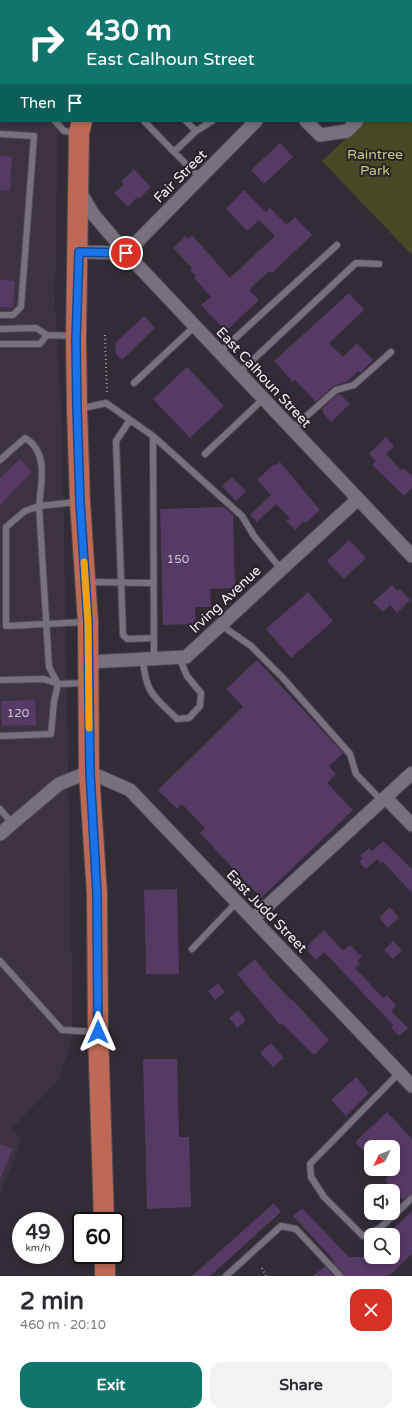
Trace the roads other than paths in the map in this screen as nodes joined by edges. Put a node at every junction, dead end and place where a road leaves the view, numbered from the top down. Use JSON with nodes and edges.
{"nodes":[{"id":1,"x":56,"y":122,"type":"edge"},
{"id":2,"x":145,"y":122,"type":"edge"},
{"id":3,"x":187,"y":122,"type":"edge"},
{"id":4,"x":255,"y":122,"type":"edge"},
{"id":5,"x":307,"y":122,"type":"edge"},
{"id":6,"x":356,"y":122,"type":"edge"},
{"id":7,"x":205,"y":124,"type":"edge"},
{"id":8,"x":81,"y":127,"type":"edge"},
{"id":9,"x":196,"y":131,"type":"junction"},
{"id":10,"x":0,"y":134,"type":"edge"},
{"id":11,"x":174,"y":152,"type":"junction"},
{"id":12,"x":200,"y":178,"type":"junction"},
{"id":13,"x":79,"y":190,"type":"junction"},
{"id":14,"x":337,"y":245,"type":"dead end"},
{"id":15,"x":79,"y":252,"type":"junction"},
{"id":16,"x":126,"y":253,"type":"junction"},
{"id":17,"x":379,"y":264,"type":"dead end"},
{"id":18,"x":0,"y":315,"type":"edge"},
{"id":19,"x":195,"y":326,"type":"junction"},
{"id":20,"x":0,"y":330,"type":"edge"},
{"id":21,"x":47,"y":335,"type":"junction"},
{"id":22,"x":76,"y":336,"type":"junction"},
{"id":23,"x":0,"y":344,"type":"edge"},
{"id":24,"x":220,"y":352,"type":"junction"},
{"id":25,"x":391,"y":352,"type":"dead end"},
{"id":26,"x":240,"y":374,"type":"junction"},
{"id":27,"x":134,"y":383,"type":"dead end"},
{"id":28,"x":263,"y":399,"type":"junction"},
{"id":29,"x":77,"y":409,"type":"junction"},
{"id":30,"x":130,"y":420,"type":"junction"},
{"id":31,"x":292,"y":430,"type":"junction"},
{"id":32,"x":153,"y":436,"type":"junction"},
{"id":33,"x":205,"y":454,"type":"dead end"},
{"id":34,"x":0,"y":460,"type":"edge"},
{"id":35,"x":358,"y":499,"type":"junction"},
{"id":36,"x":80,"y":502,"type":"junction"},
{"id":37,"x":39,"y":506,"type":"junction"},
{"id":38,"x":412,"y":556,"type":"edge"},
{"id":39,"x":281,"y":569,"type":"junction"},
{"id":40,"x":85,"y":582,"type":"junction"},
{"id":41,"x":120,"y":582,"type":"junction"},
{"id":42,"x":154,"y":582,"type":"junction"},
{"id":43,"x":88,"y":622,"type":"junction"},
{"id":44,"x":47,"y":624,"type":"junction"},
{"id":45,"x":221,"y":625,"type":"junction"},
{"id":46,"x":154,"y":638,"type":"junction"},
{"id":47,"x":179,"y":657,"type":"junction"},
{"id":48,"x":148,"y":660,"type":"junction"},
{"id":49,"x":88,"y":662,"type":"junction"},
{"id":50,"x":0,"y":680,"type":"edge"},
{"id":51,"x":89,"y":683,"type":"junction"},
{"id":52,"x":58,"y":684,"type":"junction"},
{"id":53,"x":0,"y":736,"type":"edge"},
{"id":54,"x":90,"y":772,"type":"junction"},
{"id":55,"x":412,"y":773,"type":"edge"},
{"id":56,"x":384,"y":799,"type":"junction"},
{"id":57,"x":0,"y":810,"type":"edge"},
{"id":58,"x":12,"y":823,"type":"junction"},
{"id":59,"x":412,"y":825,"type":"edge"},
{"id":60,"x":0,"y":834,"type":"edge"},
{"id":61,"x":237,"y":902,"type":"junction"},
{"id":62,"x":253,"y":919,"type":"junction"},
{"id":63,"x":192,"y":949,"type":"dead end"},
{"id":64,"x":0,"y":961,"type":"edge"},
{"id":65,"x":98,"y":1032,"type":"junction"},
{"id":66,"x":399,"y":1073,"type":"junction"},
{"id":67,"x":412,"y":1086,"type":"edge"},
{"id":68,"x":412,"y":1198,"type":"edge"},
{"id":69,"x":104,"y":1212,"type":"edge"},
{"id":70,"x":105,"y":1264,"type":"edge"},
{"id":71,"x":105,"y":1276,"type":"edge"},
{"id":72,"x":226,"y":1276,"type":"edge"},
{"id":73,"x":340,"y":1276,"type":"edge"}],
"edges":[{"from":1,"to":8,"type":"lane"},
{"from":2,"to":11,"type":"lane"},
{"from":3,"to":9,"type":"lane"},
{"from":4,"to":12,"type":"street","name":"Fair Street"},
{"from":5,"to":6,"type":"street"},
{"from":7,"to":9,"type":"lane"},
{"from":8,"to":13,"type":"main road"},
{"from":9,"to":11,"type":"lane"},
{"from":10,"to":18,"type":"lane"},
{"from":11,"to":12,"type":"lane"},
{"from":12,"to":16,"type":"street","name":"Fair Street"},
{"from":13,"to":15,"type":"main road"},
{"from":13,"to":16,"type":"street","name":"East Calhoun Street"},
{"from":14,"to":24,"type":"lane"},
{"from":15,"to":16,"type":"street"},
{"from":15,"to":22,"type":"main road"},
{"from":16,"to":19,"type":"street","name":"East Calhoun Street"},
{"from":17,"to":26,"type":"lane"},
{"from":19,"to":24,"type":"street","name":"East Calhoun Street"},
{"from":19,"to":27,"type":"lane"},
{"from":20,"to":21,"type":"lane"},
{"from":21,"to":22,"type":"lane"},
{"from":21,"to":23,"type":"lane"},
{"from":22,"to":29,"type":"main road"},
{"from":24,"to":26,"type":"street","name":"East Calhoun Street"},
{"from":25,"to":31,"type":"lane"},
{"from":26,"to":28,"type":"street","name":"East Calhoun Street"},
{"from":28,"to":31,"type":"street","name":"East Calhoun Street"},
{"from":28,"to":33,"type":"lane"},
{"from":29,"to":30,"type":"lane"},
{"from":29,"to":36,"type":"main road"},
{"from":30,"to":32,"type":"lane"},
{"from":30,"to":41,"type":"lane"},
{"from":31,"to":35,"type":"street","name":"East Calhoun Street"},
{"from":32,"to":39,"type":"lane"},
{"from":32,"to":42,"type":"lane"},
{"from":34,"to":37,"type":"lane"},
{"from":35,"to":38,"type":"street","name":"East Calhoun Street"},
{"from":35,"to":39,"type":"street","name":"Irving Avenue"},
{"from":36,"to":37,"type":"lane"},
{"from":36,"to":40,"type":"main road"},
{"from":37,"to":44,"type":"lane"},
{"from":37,"to":44,"type":"lane"},
{"from":39,"to":45,"type":"street","name":"Irving Avenue"},
{"from":40,"to":41,"type":"lane"},
{"from":40,"to":43,"type":"main road"},
{"from":41,"to":42,"type":"lane"},
{"from":41,"to":46,"type":"lane"},
{"from":42,"to":46,"type":"lane"},
{"from":43,"to":44,"type":"lane"},
{"from":43,"to":49,"type":"main road"},
{"from":44,"to":52,"type":"lane"},
{"from":45,"to":47,"type":"street","name":"Irving Avenue"},
{"from":45,"to":56,"type":"lane"},
{"from":46,"to":48,"type":"lane"},
{"from":47,"to":48,"type":"street","name":"Irving Avenue"},
{"from":47,"to":48,"type":"lane"},
{"from":48,"to":49,"type":"street","name":"Irving Avenue"},
{"from":49,"to":51,"type":"main road"},
{"from":50,"to":52,"type":"lane"},
{"from":51,"to":52,"type":"lane"},
{"from":51,"to":54,"type":"main road"},
{"from":52,"to":53,"type":"lane"},
{"from":54,"to":58,"type":"street"},
{"from":54,"to":61,"type":"street","name":"East Judd Street"},
{"from":54,"to":65,"type":"main road"},
{"from":55,"to":56,"type":"street"},
{"from":56,"to":59,"type":"street"},
{"from":56,"to":62,"type":"street"},
{"from":57,"to":58,"type":"lane"},
{"from":58,"to":60,"type":"street"},
{"from":61,"to":62,"type":"street","name":"East Judd Street"},
{"from":61,"to":63,"type":"lane"},
{"from":62,"to":66,"type":"street","name":"East Judd Street"},
{"from":64,"to":65,"type":"lane"},
{"from":65,"to":69,"type":"main road"},
{"from":66,"to":67,"type":"street","name":"East Judd Street"},
{"from":66,"to":68,"type":"lane"},
{"from":70,"to":71,"type":"main road"},
{"from":72,"to":73,"type":"lane"}]}
